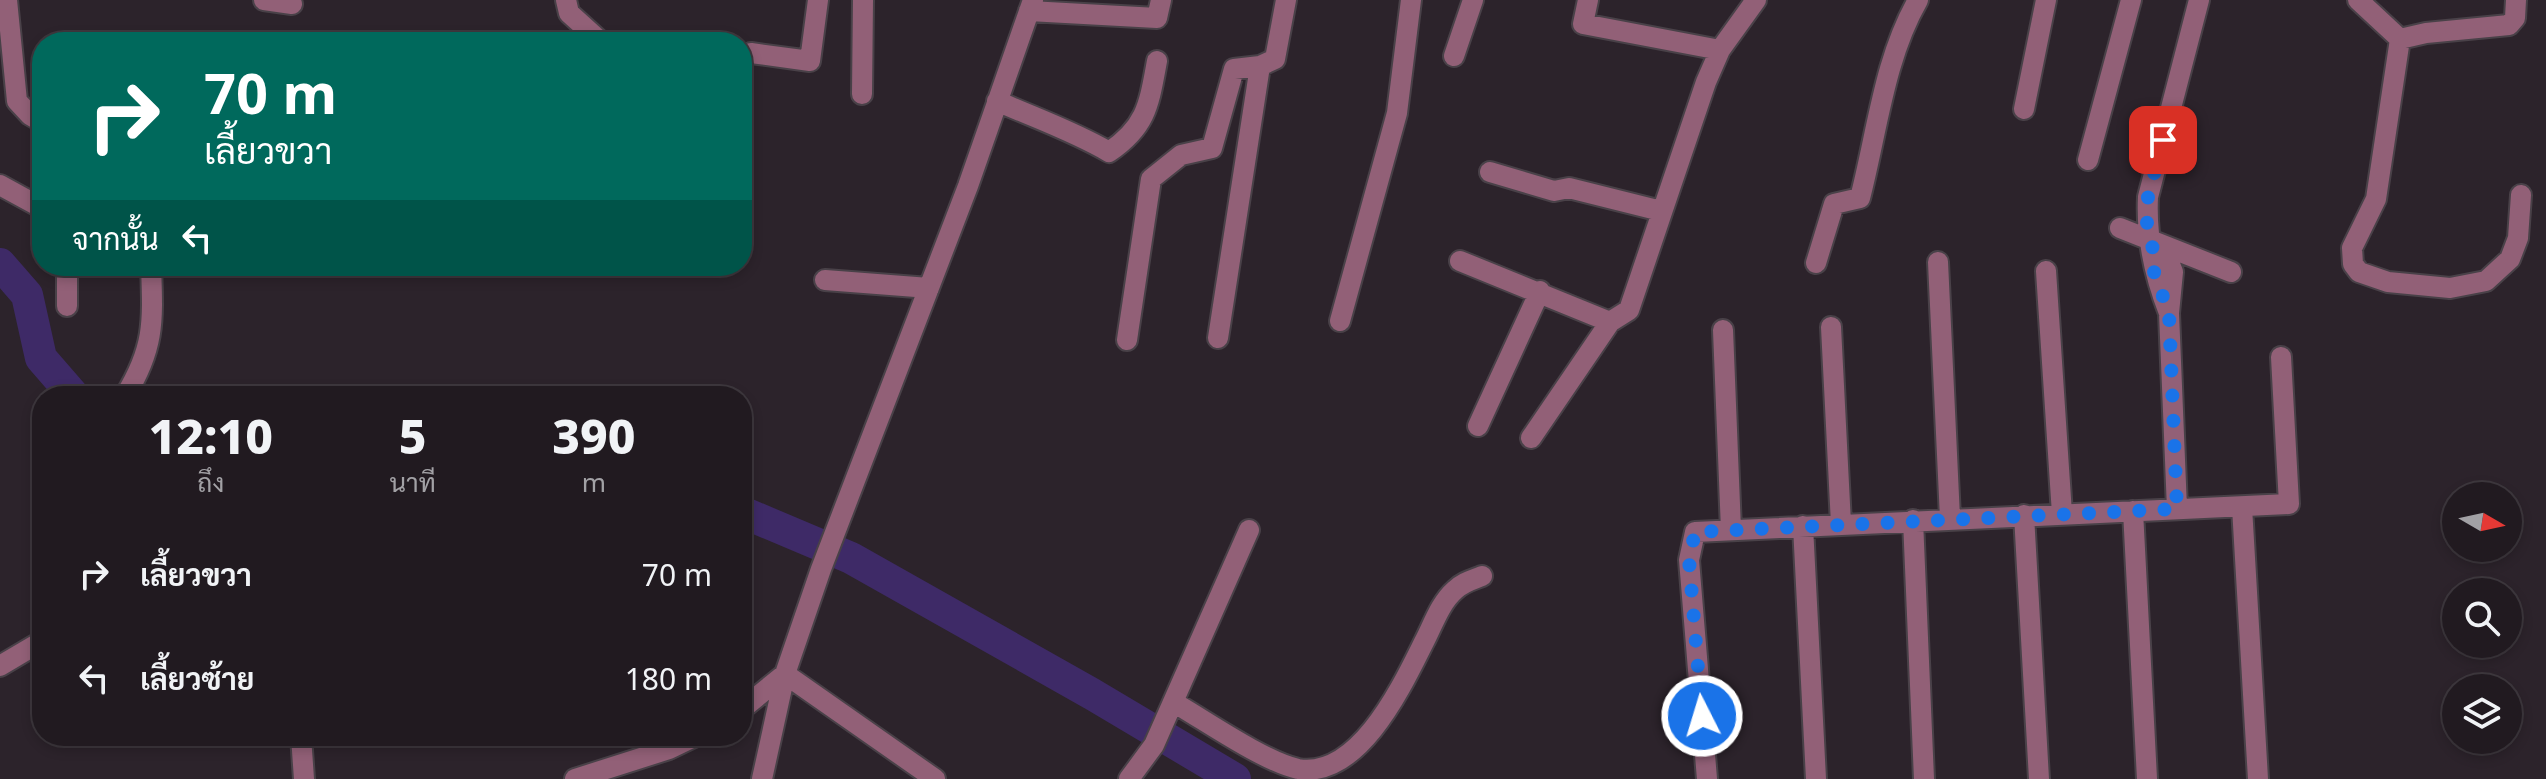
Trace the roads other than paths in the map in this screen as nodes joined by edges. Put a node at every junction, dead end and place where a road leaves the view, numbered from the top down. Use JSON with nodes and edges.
{"nodes":[{"id":1,"x":7,"y":0,"type":"edge"},
{"id":2,"x":264,"y":0,"type":"edge"},
{"id":3,"x":566,"y":0,"type":"edge"},
{"id":4,"x":818,"y":0,"type":"edge"},
{"id":5,"x":863,"y":0,"type":"edge"},
{"id":6,"x":1161,"y":0,"type":"edge"},
{"id":7,"x":1286,"y":0,"type":"edge"},
{"id":8,"x":1411,"y":0,"type":"edge"},
{"id":9,"x":1473,"y":0,"type":"edge"},
{"id":10,"x":1588,"y":0,"type":"edge"},
{"id":11,"x":1756,"y":0,"type":"edge"},
{"id":12,"x":1918,"y":0,"type":"edge"},
{"id":13,"x":2046,"y":0,"type":"edge"},
{"id":14,"x":2131,"y":0,"type":"edge"},
{"id":15,"x":2199,"y":0,"type":"edge"},
{"id":16,"x":2358,"y":0,"type":"edge"},
{"id":17,"x":2516,"y":0,"type":"edge"},
{"id":18,"x":292,"y":4,"type":"dead end"},
{"id":19,"x":1031,"y":5,"type":"edge"},
{"id":20,"x":590,"y":32,"type":"edge"},
{"id":21,"x":2400,"y":39,"type":"junction"},
{"id":22,"x":1720,"y":50,"type":"junction"},
{"id":23,"x":752,"y":53,"type":"edge"},
{"id":24,"x":1454,"y":56,"type":"dead end"},
{"id":25,"x":1157,"y":61,"type":"dead end"},
{"id":26,"x":1260,"y":66,"type":"junction"},
{"id":27,"x":862,"y":94,"type":"dead end"},
{"id":28,"x":997,"y":101,"type":"junction"},
{"id":29,"x":8,"y":106,"type":"edge"},
{"id":30,"x":2024,"y":109,"type":"dead end"},
{"id":31,"x":32,"y":116,"type":"edge"},
{"id":32,"x":2088,"y":160,"type":"dead end"},
{"id":33,"x":1490,"y":172,"type":"dead end"},
{"id":34,"x":0,"y":185,"type":"edge"},
{"id":35,"x":2521,"y":195,"type":"dead end"},
{"id":36,"x":32,"y":203,"type":"edge"},
{"id":37,"x":1661,"y":211,"type":"junction"},
{"id":38,"x":2120,"y":228,"type":"dead end"},
{"id":39,"x":2152,"y":240,"type":"junction"},
{"id":40,"x":1460,"y":261,"type":"dead end"},
{"id":41,"x":1938,"y":262,"type":"dead end"},
{"id":42,"x":1816,"y":263,"type":"dead end"},
{"id":43,"x":2046,"y":271,"type":"dead end"},
{"id":44,"x":2231,"y":272,"type":"dead end"},
{"id":45,"x":67,"y":276,"type":"edge"},
{"id":46,"x":151,"y":276,"type":"edge"},
{"id":47,"x":825,"y":280,"type":"dead end"},
{"id":48,"x":929,"y":288,"type":"junction"},
{"id":49,"x":1540,"y":291,"type":"junction"},
{"id":50,"x":67,"y":306,"type":"dead end"},
{"id":51,"x":1340,"y":321,"type":"dead end"},
{"id":52,"x":1610,"y":322,"type":"junction"},
{"id":53,"x":1831,"y":327,"type":"dead end"},
{"id":54,"x":1723,"y":330,"type":"dead end"},
{"id":55,"x":1218,"y":338,"type":"dead end"},
{"id":56,"x":1127,"y":340,"type":"dead end"},
{"id":57,"x":2281,"y":357,"type":"dead end"},
{"id":58,"x":130,"y":386,"type":"edge"},
{"id":59,"x":1478,"y":426,"type":"dead end"},
{"id":60,"x":1531,"y":438,"type":"dead end"},
{"id":61,"x":2242,"y":507,"type":"junction"},
{"id":62,"x":2177,"y":509,"type":"junction"},
{"id":63,"x":2133,"y":511,"type":"junction"},
{"id":64,"x":2062,"y":514,"type":"junction"},
{"id":65,"x":2024,"y":515,"type":"junction"},
{"id":66,"x":1950,"y":518,"type":"junction"},
{"id":67,"x":1913,"y":520,"type":"junction"},
{"id":68,"x":1841,"y":524,"type":"junction"},
{"id":69,"x":1803,"y":526,"type":"junction"},
{"id":70,"x":1249,"y":530,"type":"dead end"},
{"id":71,"x":1731,"y":530,"type":"junction"},
{"id":72,"x":1482,"y":576,"type":"dead end"},
{"id":73,"x":32,"y":647,"type":"edge"},
{"id":74,"x":0,"y":666,"type":"edge"},
{"id":75,"x":785,"y":674,"type":"junction"},
{"id":76,"x":752,"y":701,"type":"edge"},
{"id":77,"x":1169,"y":710,"type":"junction"},
{"id":78,"x":302,"y":746,"type":"edge"},
{"id":79,"x":675,"y":746,"type":"edge"},
{"id":80,"x":304,"y":779,"type":"edge"},
{"id":81,"x":575,"y":779,"type":"edge"},
{"id":82,"x":762,"y":779,"type":"edge"},
{"id":83,"x":935,"y":779,"type":"edge"},
{"id":84,"x":1129,"y":779,"type":"edge"},
{"id":85,"x":1707,"y":779,"type":"edge"},
{"id":86,"x":1816,"y":779,"type":"edge"},
{"id":87,"x":1924,"y":779,"type":"edge"},
{"id":88,"x":2039,"y":779,"type":"edge"},
{"id":89,"x":2147,"y":779,"type":"edge"},
{"id":90,"x":2258,"y":779,"type":"edge"}],
"edges":[{"from":1,"to":29,"type":"street"},
{"from":2,"to":18,"type":"street"},
{"from":3,"to":20,"type":"street"},
{"from":4,"to":23,"type":"street"},
{"from":5,"to":27,"type":"street"},
{"from":6,"to":19,"type":"street"},
{"from":7,"to":26,"type":"street"},
{"from":8,"to":51,"type":"street"},
{"from":9,"to":24,"type":"street"},
{"from":10,"to":22,"type":"street"},
{"from":11,"to":22,"type":"street"},
{"from":12,"to":42,"type":"street"},
{"from":13,"to":30,"type":"street"},
{"from":14,"to":32,"type":"street"},
{"from":15,"to":39,"type":"street"},
{"from":16,"to":21,"type":"street"},
{"from":17,"to":21,"type":"street"},
{"from":19,"to":28,"type":"street"},
{"from":21,"to":35,"type":"street"},
{"from":22,"to":37,"type":"street"},
{"from":25,"to":28,"type":"street"},
{"from":26,"to":55,"type":"street"},
{"from":26,"to":56,"type":"street"},
{"from":28,"to":48,"type":"street"},
{"from":29,"to":31,"type":"street"},
{"from":33,"to":37,"type":"street"},
{"from":34,"to":36,"type":"street"},
{"from":37,"to":52,"type":"street"},
{"from":38,"to":39,"type":"street"},
{"from":39,"to":44,"type":"street"},
{"from":39,"to":62,"type":"street"},
{"from":40,"to":49,"type":"street"},
{"from":41,"to":66,"type":"street"},
{"from":43,"to":64,"type":"street"},
{"from":45,"to":50,"type":"street"},
{"from":46,"to":58,"type":"street"},
{"from":47,"to":48,"type":"street"},
{"from":48,"to":75,"type":"street"},
{"from":49,"to":52,"type":"street"},
{"from":49,"to":59,"type":"street"},
{"from":52,"to":60,"type":"street"},
{"from":53,"to":68,"type":"street"},
{"from":54,"to":71,"type":"street"},
{"from":57,"to":61,"type":"street"},
{"from":61,"to":62,"type":"street"},
{"from":61,"to":90,"type":"street"},
{"from":62,"to":63,"type":"street"},
{"from":63,"to":64,"type":"street"},
{"from":63,"to":89,"type":"street"},
{"from":64,"to":65,"type":"street"},
{"from":65,"to":66,"type":"street"},
{"from":65,"to":88,"type":"street"},
{"from":66,"to":67,"type":"street"},
{"from":67,"to":68,"type":"street"},
{"from":67,"to":87,"type":"street"},
{"from":68,"to":69,"type":"street"},
{"from":69,"to":71,"type":"street"},
{"from":69,"to":86,"type":"street"},
{"from":70,"to":77,"type":"street"},
{"from":71,"to":85,"type":"street"},
{"from":72,"to":77,"type":"street"},
{"from":73,"to":74,"type":"street"},
{"from":75,"to":76,"type":"street"},
{"from":75,"to":82,"type":"street"},
{"from":75,"to":83,"type":"street"},
{"from":77,"to":84,"type":"street"},
{"from":78,"to":80,"type":"street"},
{"from":79,"to":81,"type":"street"}]}
